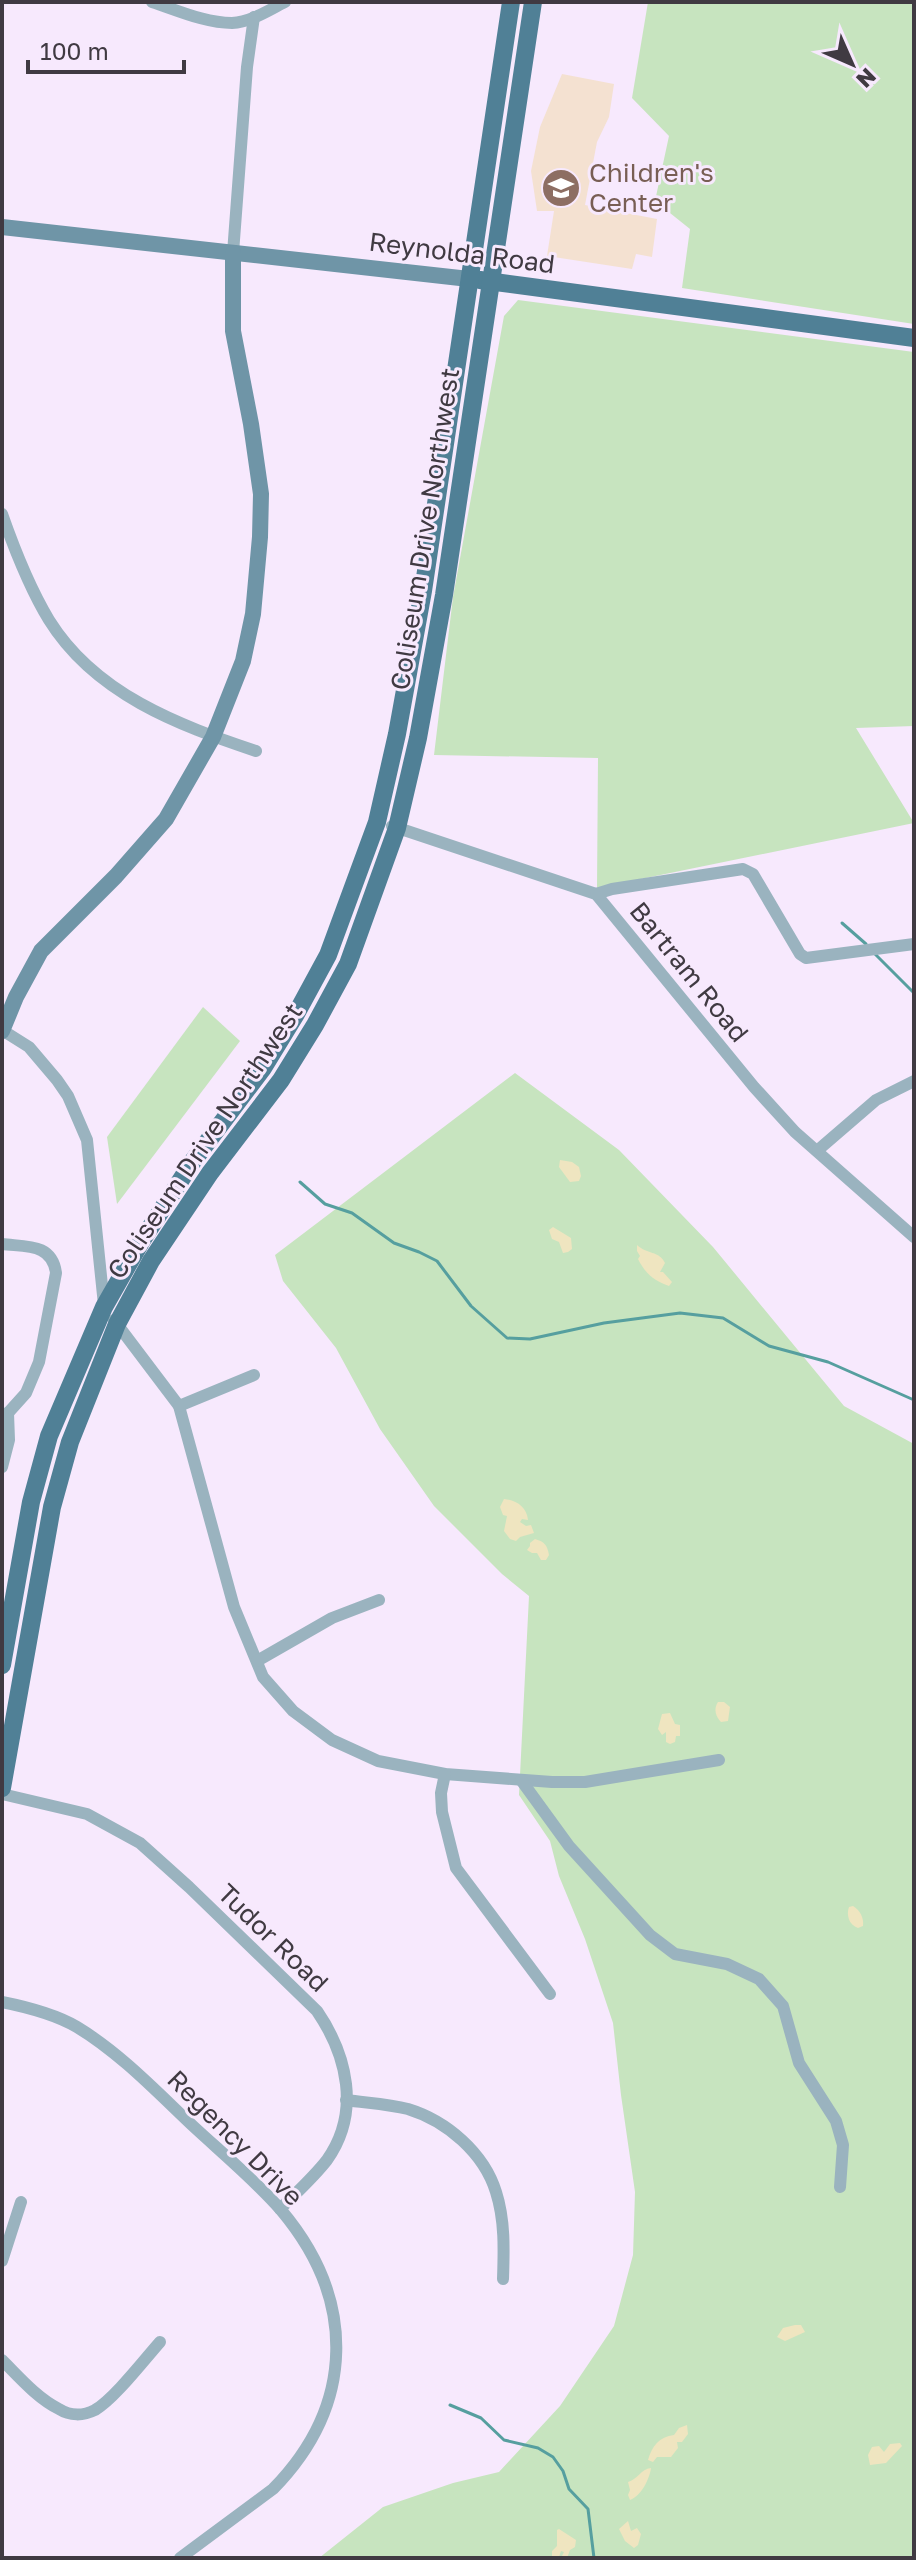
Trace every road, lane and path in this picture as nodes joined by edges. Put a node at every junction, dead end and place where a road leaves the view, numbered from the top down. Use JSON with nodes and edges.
{"nodes":[{"id":1,"x":152,"y":2,"type":"edge"},
{"id":2,"x":285,"y":2,"type":"edge"},
{"id":3,"x":511,"y":2,"type":"edge"},
{"id":4,"x":533,"y":2,"type":"edge"},
{"id":5,"x":254,"y":17,"type":"junction"},
{"id":6,"x":2,"y":227,"type":"edge"},
{"id":7,"x":233,"y":253,"type":"junction"},
{"id":8,"x":469,"y":279,"type":"junction"},
{"id":9,"x":490,"y":282,"type":"junction"},
{"id":10,"x":914,"y":338,"type":"edge"},
{"id":11,"x":2,"y":514,"type":"edge"},
{"id":12,"x":213,"y":737,"type":"junction"},
{"id":13,"x":256,"y":751,"type":"dead end"},
{"id":14,"x":377,"y":822,"type":"junction"},
{"id":15,"x":397,"y":828,"type":"junction"},
{"id":16,"x":596,"y":894,"type":"junction"},
{"id":17,"x":914,"y":944,"type":"edge"},
{"id":18,"x":2,"y":1031,"type":"edge"},
{"id":19,"x":914,"y":1081,"type":"edge"},
{"id":20,"x":818,"y":1150,"type":"junction"},
{"id":21,"x":914,"y":1237,"type":"edge"},
{"id":22,"x":2,"y":1244,"type":"edge"},
{"id":23,"x":104,"y":1307,"type":"junction"},
{"id":24,"x":117,"y":1324,"type":"junction"},
{"id":25,"x":254,"y":1375,"type":"dead end"},
{"id":26,"x":179,"y":1406,"type":"junction"},
{"id":27,"x":5,"y":1414,"type":"edge"},
{"id":28,"x":2,"y":1467,"type":"edge"},
{"id":29,"x":379,"y":1600,"type":"dead end"},
{"id":30,"x":5,"y":1629,"type":"edge"},
{"id":31,"x":29,"y":1634,"type":"junction"},
{"id":32,"x":257,"y":1661,"type":"junction"},
{"id":33,"x":2,"y":1665,"type":"edge"},
{"id":34,"x":719,"y":1760,"type":"dead end"},
{"id":35,"x":445,"y":1774,"type":"junction"},
{"id":36,"x":521,"y":1780,"type":"junction"},
{"id":37,"x":2,"y":1788,"type":"edge"},
{"id":38,"x":2,"y":1794,"type":"edge"},
{"id":39,"x":550,"y":1994,"type":"dead end"},
{"id":40,"x":2,"y":2002,"type":"edge"},
{"id":41,"x":346,"y":2100,"type":"junction"},
{"id":42,"x":840,"y":2187,"type":"dead end"},
{"id":43,"x":21,"y":2202,"type":"dead end"},
{"id":44,"x":280,"y":2209,"type":"junction"},
{"id":45,"x":2,"y":2261,"type":"edge"},
{"id":46,"x":503,"y":2279,"type":"dead end"},
{"id":47,"x":160,"y":2342,"type":"dead end"},
{"id":48,"x":2,"y":2360,"type":"edge"},
{"id":49,"x":180,"y":2558,"type":"edge"}],
"edges":[{"from":1,"to":5,"type":"street"},
{"from":2,"to":5,"type":"street"},
{"from":3,"to":8,"type":"main road","name":"Coliseum Drive Northwest"},
{"from":4,"to":9,"type":"main road","name":"Coliseum Drive Northwest"},
{"from":5,"to":7,"type":"street"},
{"from":6,"to":7,"type":"street","name":"Reynolda Road"},
{"from":7,"to":8,"type":"street","name":"Reynolda Road"},
{"from":7,"to":12,"type":"street"},
{"from":8,"to":9,"type":"main road","name":"Reynolda Road"},
{"from":8,"to":14,"type":"main road","name":"Coliseum Drive Northwest"},
{"from":9,"to":10,"type":"main road","name":"Reynolda Road"},
{"from":9,"to":15,"type":"main road","name":"Coliseum Drive Northwest"},
{"from":11,"to":12,"type":"street"},
{"from":12,"to":13,"type":"street"},
{"from":12,"to":18,"type":"street"},
{"from":14,"to":15,"type":"street","name":"Bartram Road"},
{"from":14,"to":23,"type":"main road","name":"Coliseum Drive Northwest"},
{"from":15,"to":16,"type":"street","name":"Bartram Road"},
{"from":15,"to":24,"type":"main road","name":"Coliseum Drive Northwest"},
{"from":16,"to":17,"type":"street"},
{"from":16,"to":20,"type":"street","name":"Bartram Road"},
{"from":18,"to":23,"type":"street"},
{"from":19,"to":20,"type":"street"},
{"from":20,"to":21,"type":"street","name":"Bartram Road"},
{"from":22,"to":27,"type":"street"},
{"from":23,"to":24,"type":"street"},
{"from":23,"to":30,"type":"main road","name":"Coliseum Drive Northwest"},
{"from":24,"to":26,"type":"street"},
{"from":24,"to":31,"type":"main road","name":"Coliseum Drive Northwest"},
{"from":25,"to":26,"type":"street"},
{"from":26,"to":32,"type":"street"},
{"from":27,"to":28,"type":"street"},
{"from":29,"to":32,"type":"street"},
{"from":30,"to":31,"type":"street"},
{"from":30,"to":33,"type":"main road","name":"Coliseum Drive Northwest"},
{"from":31,"to":37,"type":"main road","name":"Coliseum Drive Northwest"},
{"from":32,"to":35,"type":"street"},
{"from":34,"to":36,"type":"street"},
{"from":35,"to":36,"type":"street"},
{"from":35,"to":39,"type":"street"},
{"from":36,"to":42,"type":"street"},
{"from":38,"to":41,"type":"street","name":"Tudor Road"},
{"from":40,"to":44,"type":"street","name":"Regency Drive"},
{"from":41,"to":44,"type":"street","name":"Tudor Road"},
{"from":41,"to":46,"type":"street"},
{"from":43,"to":45,"type":"street"},
{"from":44,"to":49,"type":"street","name":"Regency Drive"},
{"from":47,"to":48,"type":"street"}]}
